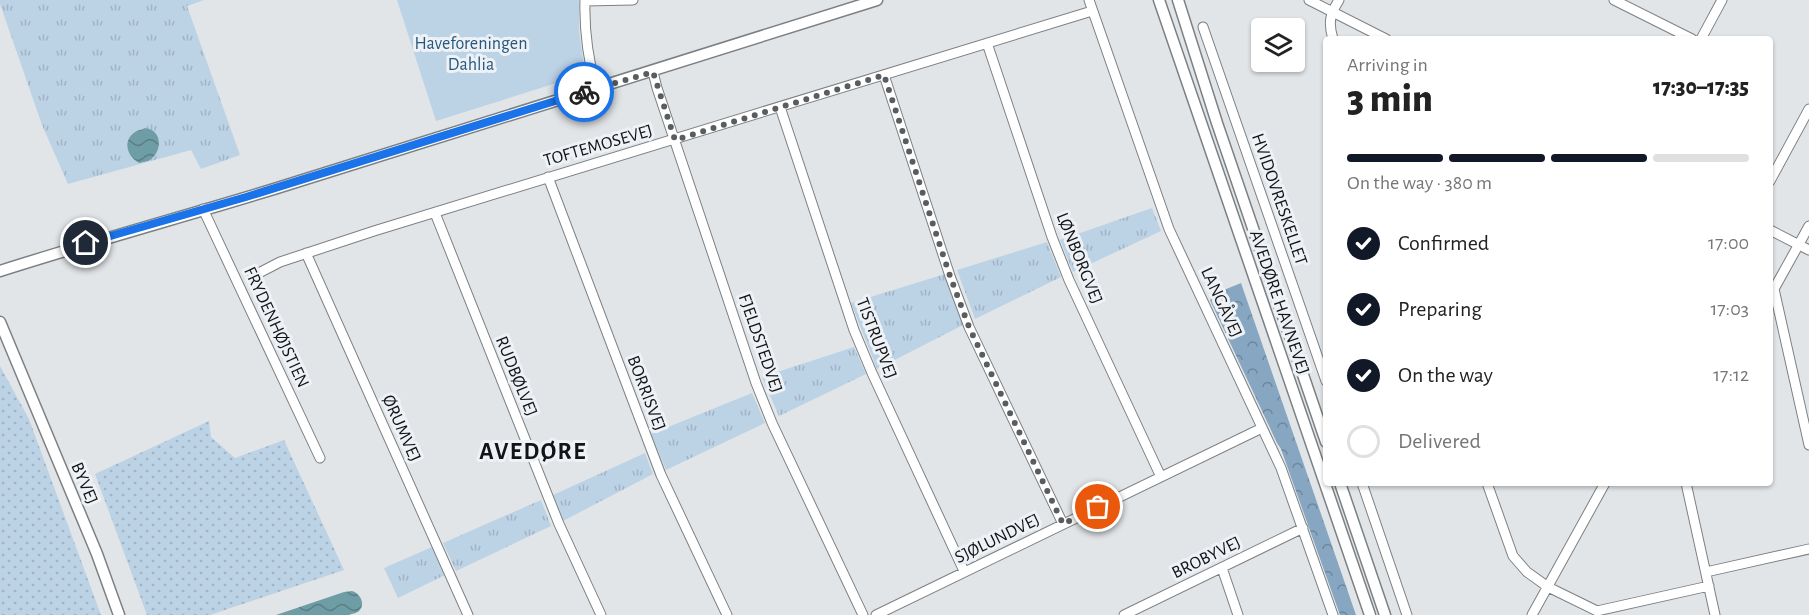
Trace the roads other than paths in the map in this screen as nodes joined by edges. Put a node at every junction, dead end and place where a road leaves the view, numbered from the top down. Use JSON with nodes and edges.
{"nodes":[{"id":1,"x":585,"y":0,"type":"edge"},
{"id":2,"x":633,"y":0,"type":"edge"},
{"id":3,"x":877,"y":0,"type":"edge"},
{"id":4,"x":1089,"y":0,"type":"edge"},
{"id":5,"x":1159,"y":0,"type":"edge"},
{"id":6,"x":1178,"y":0,"type":"edge"},
{"id":7,"x":1309,"y":0,"type":"edge"},
{"id":8,"x":1339,"y":0,"type":"edge"},
{"id":9,"x":1614,"y":0,"type":"edge"},
{"id":10,"x":1722,"y":0,"type":"edge"},
{"id":11,"x":1332,"y":10,"type":"junction"},
{"id":12,"x":1092,"y":11,"type":"junction"},
{"id":13,"x":1203,"y":27,"type":"dead end"},
{"id":14,"x":1332,"y":36,"type":"edge"},
{"id":15,"x":1380,"y":36,"type":"edge"},
{"id":16,"x":1686,"y":36,"type":"edge"},
{"id":17,"x":1703,"y":36,"type":"edge"},
{"id":18,"x":987,"y":43,"type":"junction"},
{"id":19,"x":653,"y":72,"type":"junction"},
{"id":20,"x":884,"y":75,"type":"junction"},
{"id":21,"x":596,"y":89,"type":"junction"},
{"id":22,"x":780,"y":107,"type":"junction"},
{"id":23,"x":1809,"y":109,"type":"edge"},
{"id":24,"x":675,"y":140,"type":"junction"},
{"id":25,"x":1773,"y":175,"type":"edge"},
{"id":26,"x":548,"y":177,"type":"junction"},
{"id":27,"x":204,"y":209,"type":"junction"},
{"id":28,"x":435,"y":213,"type":"junction"},
{"id":29,"x":1809,"y":226,"type":"edge"},
{"id":30,"x":1773,"y":232,"type":"edge"},
{"id":31,"x":1798,"y":244,"type":"junction"},
{"id":32,"x":1809,"y":250,"type":"edge"},
{"id":33,"x":306,"y":253,"type":"junction"},
{"id":34,"x":0,"y":272,"type":"edge"},
{"id":35,"x":253,"y":276,"type":"dead end"},
{"id":36,"x":0,"y":322,"type":"edge"},
{"id":37,"x":0,"y":335,"type":"edge"},
{"id":38,"x":18,"y":365,"type":"junction"},
{"id":39,"x":1323,"y":372,"type":"edge"},
{"id":40,"x":1262,"y":428,"type":"junction"},
{"id":41,"x":1323,"y":433,"type":"edge"},
{"id":42,"x":1809,"y":445,"type":"edge"},
{"id":43,"x":320,"y":458,"type":"dead end"},
{"id":44,"x":1161,"y":477,"type":"junction"},
{"id":45,"x":1323,"y":478,"type":"edge"},
{"id":46,"x":1326,"y":486,"type":"edge"},
{"id":47,"x":1341,"y":486,"type":"edge"},
{"id":48,"x":1363,"y":486,"type":"edge"},
{"id":49,"x":1488,"y":486,"type":"edge"},
{"id":50,"x":1603,"y":486,"type":"edge"},
{"id":51,"x":1687,"y":486,"type":"edge"},
{"id":52,"x":1063,"y":524,"type":"junction"},
{"id":53,"x":1303,"y":528,"type":"junction"},
{"id":54,"x":1809,"y":549,"type":"edge"},
{"id":55,"x":1222,"y":568,"type":"junction"},
{"id":56,"x":964,"y":572,"type":"junction"},
{"id":57,"x":1706,"y":572,"type":"junction"},
{"id":58,"x":1709,"y":586,"type":"junction"},
{"id":59,"x":1548,"y":587,"type":"junction"},
{"id":60,"x":1146,"y":610,"type":"edge"},
{"id":61,"x":119,"y":615,"type":"edge"},
{"id":62,"x":468,"y":615,"type":"edge"},
{"id":63,"x":601,"y":615,"type":"edge"},
{"id":64,"x":727,"y":615,"type":"edge"},
{"id":65,"x":863,"y":615,"type":"edge"},
{"id":66,"x":876,"y":615,"type":"edge"},
{"id":67,"x":1124,"y":615,"type":"edge"},
{"id":68,"x":1238,"y":615,"type":"edge"},
{"id":69,"x":1333,"y":615,"type":"edge"},
{"id":70,"x":1370,"y":615,"type":"edge"},
{"id":71,"x":1385,"y":615,"type":"edge"},
{"id":72,"x":1407,"y":615,"type":"edge"},
{"id":73,"x":1533,"y":615,"type":"edge"},
{"id":74,"x":1715,"y":615,"type":"edge"}],
"edges":[{"from":1,"to":2,"type":"street"},
{"from":1,"to":21,"type":"street"},
{"from":3,"to":19,"type":"street"},
{"from":4,"to":12,"type":"street","name":"LANGÅVEJ"},
{"from":5,"to":45,"type":"street","name":"AVEDØRE HAVNEVEJ"},
{"from":6,"to":41,"type":"street","name":"AVEDØRE HAVNEVEJ"},
{"from":7,"to":11,"type":"street"},
{"from":8,"to":11,"type":"street"},
{"from":9,"to":16,"type":"street"},
{"from":10,"to":17,"type":"street"},
{"from":11,"to":14,"type":"street"},
{"from":11,"to":15,"type":"street"},
{"from":12,"to":18,"type":"street","name":"TOFTEMOSEVEJ"},
{"from":12,"to":40,"type":"street","name":"LANGÅVEJ"},
{"from":13,"to":39,"type":"street","name":"HVIDOVRESKELLET"},
{"from":18,"to":20,"type":"street","name":"TOFTEMOSEVEJ"},
{"from":18,"to":44,"type":"street","name":"LØNBORGVEJ"},
{"from":19,"to":21,"type":"street"},
{"from":19,"to":24,"type":"street","name":"FJELDSTEDVEJ"},
{"from":20,"to":22,"type":"street","name":"TOFTEMOSEVEJ"},
{"from":20,"to":52,"type":"street"},
{"from":21,"to":27,"type":"street"},
{"from":22,"to":24,"type":"street","name":"TOFTEMOSEVEJ"},
{"from":22,"to":56,"type":"street","name":"TISTRUPVEJ"},
{"from":23,"to":25,"type":"street"},
{"from":24,"to":26,"type":"street","name":"TOFTEMOSEVEJ"},
{"from":24,"to":65,"type":"street","name":"FJELDSTEDVEJ"},
{"from":26,"to":28,"type":"street","name":"TOFTEMOSEVEJ"},
{"from":26,"to":64,"type":"street","name":"BORRISVEJ"},
{"from":27,"to":34,"type":"street"},
{"from":27,"to":43,"type":"street","name":"FRYDENHØJSTIEN"},
{"from":28,"to":33,"type":"street","name":"TOFTEMOSEVEJ"},
{"from":28,"to":63,"type":"street","name":"RUDBØLVEJ"},
{"from":29,"to":31,"type":"street"},
{"from":30,"to":31,"type":"street"},
{"from":31,"to":32,"type":"street"},
{"from":31,"to":42,"type":"street"},
{"from":33,"to":35,"type":"street","name":"TOFTEMOSEVEJ"},
{"from":33,"to":62,"type":"street","name":"ØRUMVEJ"},
{"from":36,"to":38,"type":"street","name":"BYVEJ"},
{"from":37,"to":38,"type":"street","name":"BYVEJ"},
{"from":38,"to":61,"type":"street","name":"BYVEJ"},
{"from":40,"to":44,"type":"street","name":"SJØLUNDVEJ"},
{"from":40,"to":53,"type":"street","name":"LANGÅVEJ"},
{"from":44,"to":52,"type":"street","name":"SJØLUNDVEJ"},
{"from":46,"to":70,"type":"street","name":"AVEDØRE HAVNEVEJ"},
{"from":47,"to":71,"type":"street"},
{"from":48,"to":72,"type":"street"},
{"from":49,"to":59,"type":"street"},
{"from":50,"to":59,"type":"street"},
{"from":51,"to":57,"type":"street"},
{"from":52,"to":56,"type":"street","name":"SJØLUNDVEJ"},
{"from":53,"to":55,"type":"street","name":"BROBYVEJ"},
{"from":53,"to":69,"type":"street","name":"LANGÅVEJ"},
{"from":54,"to":57,"type":"street"},
{"from":55,"to":60,"type":"street","name":"BROBYVEJ"},
{"from":55,"to":68,"type":"street"},
{"from":56,"to":66,"type":"street","name":"SJØLUNDVEJ"},
{"from":57,"to":58,"type":"street"},
{"from":58,"to":59,"type":"street"},
{"from":58,"to":74,"type":"street"},
{"from":59,"to":73,"type":"street"},
{"from":60,"to":67,"type":"street","name":"BROBYVEJ"}]}
